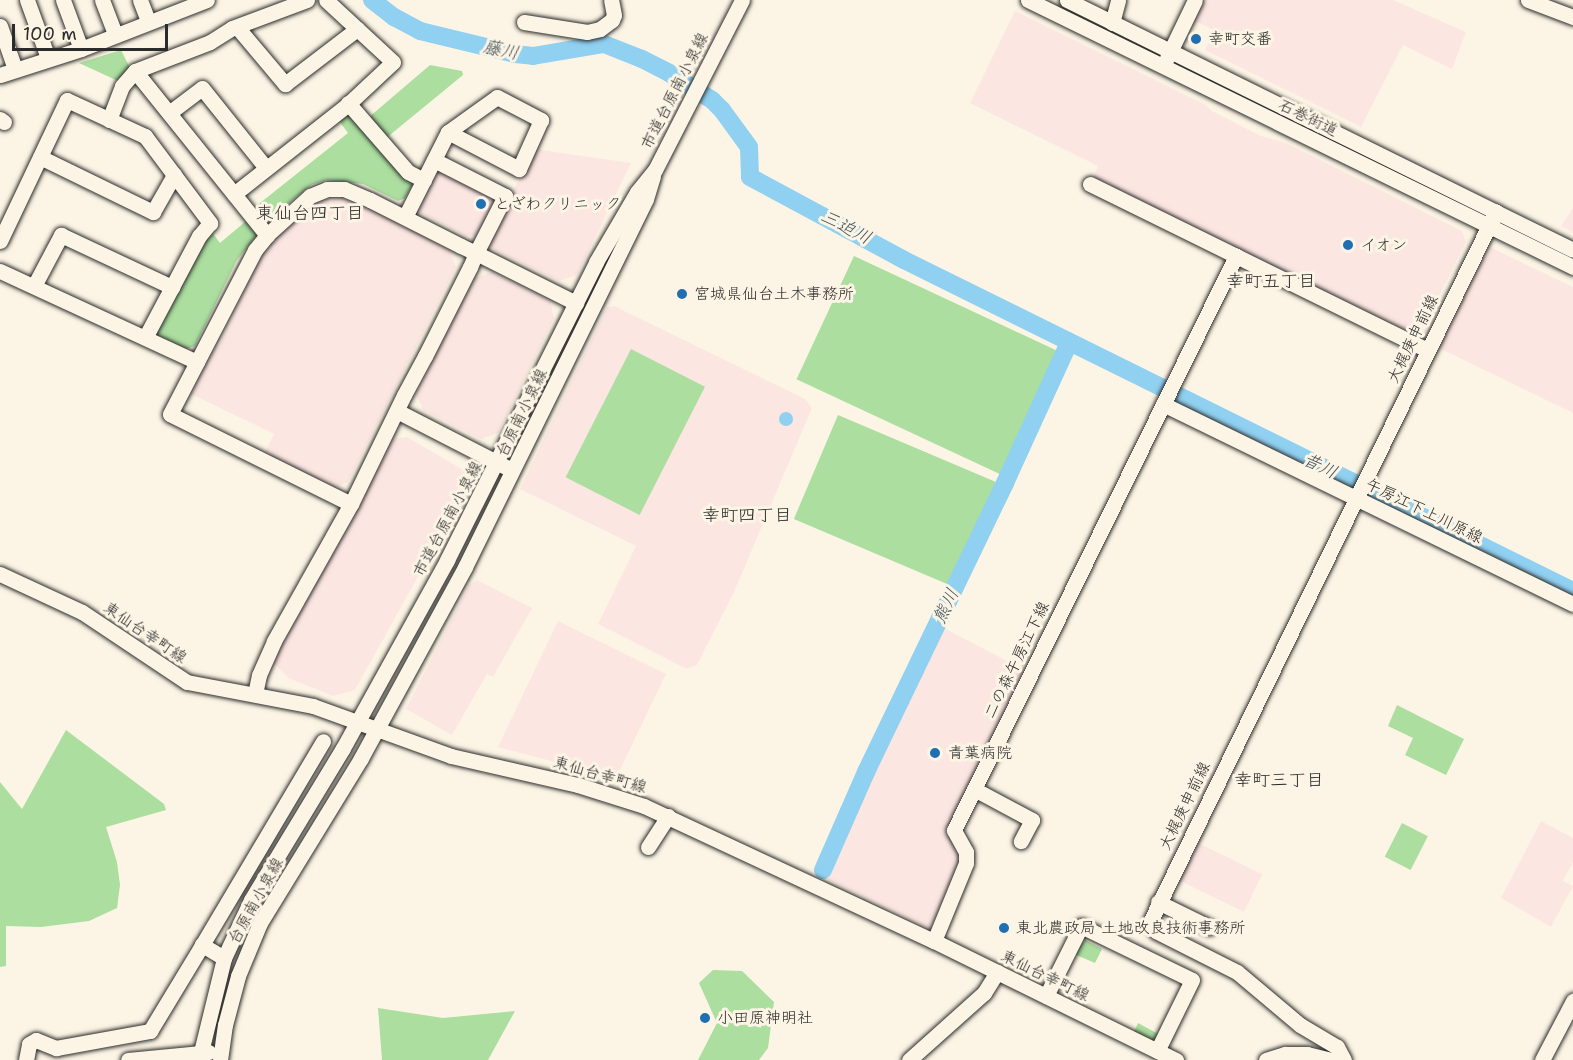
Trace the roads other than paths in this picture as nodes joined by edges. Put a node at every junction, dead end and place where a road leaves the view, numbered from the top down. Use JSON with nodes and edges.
{"nodes":[{"id":1,"x":27,"y":0,"type":"edge"},
{"id":2,"x":63,"y":0,"type":"edge"},
{"id":3,"x":102,"y":0,"type":"edge"},
{"id":4,"x":140,"y":0,"type":"edge"},
{"id":5,"x":207,"y":0,"type":"edge"},
{"id":6,"x":307,"y":0,"type":"edge"},
{"id":7,"x":326,"y":0,"type":"edge"},
{"id":8,"x":611,"y":0,"type":"edge"},
{"id":9,"x":742,"y":0,"type":"edge"},
{"id":10,"x":1028,"y":0,"type":"edge"},
{"id":11,"x":1066,"y":0,"type":"edge"},
{"id":12,"x":1118,"y":0,"type":"edge"},
{"id":13,"x":1195,"y":0,"type":"edge"},
{"id":14,"x":1528,"y":0,"type":"edge"},
{"id":15,"x":186,"y":4,"type":"edge"},
{"id":16,"x":1573,"y":17,"type":"edge"},
{"id":17,"x":148,"y":21,"type":"junction"},
{"id":18,"x":524,"y":22,"type":"dead end"},
{"id":19,"x":1112,"y":23,"type":"junction"},
{"id":20,"x":0,"y":27,"type":"edge"},
{"id":21,"x":237,"y":27,"type":"junction"},
{"id":22,"x":357,"y":29,"type":"junction"},
{"id":23,"x":115,"y":34,"type":"junction"},
{"id":24,"x":81,"y":49,"type":"junction"},
{"id":25,"x":1171,"y":52,"type":"junction"},
{"id":26,"x":48,"y":58,"type":"junction"},
{"id":27,"x":1164,"y":67,"type":"junction"},
{"id":28,"x":15,"y":69,"type":"junction"},
{"id":29,"x":135,"y":70,"type":"junction"},
{"id":30,"x":0,"y":75,"type":"edge"},
{"id":31,"x":348,"y":103,"type":"junction"},
{"id":32,"x":169,"y":113,"type":"junction"},
{"id":33,"x":109,"y":120,"type":"junction"},
{"id":34,"x":448,"y":132,"type":"junction"},
{"id":35,"x":40,"y":157,"type":"junction"},
{"id":36,"x":434,"y":160,"type":"junction"},
{"id":37,"x":266,"y":168,"type":"junction"},
{"id":38,"x":655,"y":170,"type":"junction"},
{"id":39,"x":174,"y":175,"type":"junction"},
{"id":40,"x":424,"y":180,"type":"junction"},
{"id":41,"x":1090,"y":184,"type":"dead end"},
{"id":42,"x":234,"y":194,"type":"junction"},
{"id":43,"x":1496,"y":212,"type":"junction"},
{"id":44,"x":405,"y":218,"type":"junction"},
{"id":45,"x":1489,"y":226,"type":"junction"},
{"id":46,"x":267,"y":235,"type":"junction"},
{"id":47,"x":0,"y":241,"type":"edge"},
{"id":48,"x":1573,"y":250,"type":"edge"},
{"id":49,"x":476,"y":253,"type":"junction"},
{"id":50,"x":1236,"y":256,"type":"junction"},
{"id":51,"x":1573,"y":267,"type":"edge"},
{"id":52,"x":0,"y":271,"type":"edge"},
{"id":53,"x":34,"y":286,"type":"junction"},
{"id":54,"x":172,"y":287,"type":"junction"},
{"id":55,"x":576,"y":303,"type":"junction"},
{"id":56,"x":146,"y":336,"type":"junction"},
{"id":57,"x":1427,"y":350,"type":"junction"},
{"id":58,"x":197,"y":362,"type":"junction"},
{"id":59,"x":1167,"y":396,"type":"junction"},
{"id":60,"x":397,"y":411,"type":"junction"},
{"id":61,"x":498,"y":463,"type":"junction"},
{"id":62,"x":513,"y":471,"type":"junction"},
{"id":63,"x":1360,"y":491,"type":"junction"},
{"id":64,"x":351,"y":504,"type":"junction"},
{"id":65,"x":0,"y":574,"type":"edge"},
{"id":66,"x":1573,"y":604,"type":"edge"},
{"id":67,"x":255,"y":694,"type":"junction"},
{"id":68,"x":357,"y":722,"type":"junction"},
{"id":69,"x":377,"y":729,"type":"junction"},
{"id":70,"x":323,"y":741,"type":"dead end"},
{"id":71,"x":974,"y":789,"type":"junction"},
{"id":72,"x":668,"y":816,"type":"junction"},
{"id":73,"x":1021,"y":841,"type":"dead end"},
{"id":74,"x":648,"y":847,"type":"dead end"},
{"id":75,"x":1158,"y":902,"type":"junction"},
{"id":76,"x":1209,"y":927,"type":"dead end"},
{"id":77,"x":934,"y":941,"type":"junction"},
{"id":78,"x":202,"y":945,"type":"junction"},
{"id":79,"x":224,"y":958,"type":"junction"},
{"id":80,"x":997,"y":972,"type":"junction"},
{"id":81,"x":1046,"y":996,"type":"junction"},
{"id":82,"x":1573,"y":1001,"type":"edge"},
{"id":83,"x":1157,"y":1051,"type":"junction"},
{"id":84,"x":199,"y":1056,"type":"edge"},
{"id":85,"x":221,"y":1056,"type":"edge"},
{"id":86,"x":26,"y":1060,"type":"edge"},
{"id":87,"x":128,"y":1060,"type":"edge"},
{"id":88,"x":909,"y":1060,"type":"edge"},
{"id":89,"x":1176,"y":1060,"type":"edge"},
{"id":90,"x":1266,"y":1060,"type":"edge"},
{"id":91,"x":1331,"y":1060,"type":"edge"},
{"id":92,"x":1344,"y":1060,"type":"edge"},
{"id":93,"x":1542,"y":1060,"type":"edge"}],
"edges":[{"from":1,"to":26,"type":"street"},
{"from":2,"to":24,"type":"street"},
{"from":3,"to":23,"type":"street"},
{"from":4,"to":17,"type":"street"},
{"from":5,"to":15,"type":"street"},
{"from":6,"to":21,"type":"street"},
{"from":7,"to":22,"type":"street"},
{"from":8,"to":18,"type":"street"},
{"from":9,"to":38,"type":"street","name":"市道台原南小泉線"},
{"from":10,"to":27,"type":"street","name":"石巻街道"},
{"from":11,"to":19,"type":"street","name":"石巻街道"},
{"from":12,"to":19,"type":"street"},
{"from":13,"to":25,"type":"street"},
{"from":14,"to":16,"type":"street"},
{"from":15,"to":17,"type":"street"},
{"from":17,"to":23,"type":"street"},
{"from":19,"to":25,"type":"street","name":"石巻街道"},
{"from":20,"to":28,"type":"street"},
{"from":21,"to":22,"type":"street"},
{"from":21,"to":29,"type":"street"},
{"from":22,"to":31,"type":"street"},
{"from":23,"to":24,"type":"street"},
{"from":24,"to":26,"type":"street"},
{"from":25,"to":27,"type":"street"},
{"from":25,"to":43,"type":"street","name":"石巻街道"},
{"from":26,"to":28,"type":"street"},
{"from":27,"to":45,"type":"street","name":"石巻街道"},
{"from":28,"to":30,"type":"street"},
{"from":29,"to":32,"type":"street"},
{"from":29,"to":33,"type":"street"},
{"from":31,"to":37,"type":"street"},
{"from":31,"to":40,"type":"street"},
{"from":32,"to":37,"type":"street"},
{"from":32,"to":42,"type":"street"},
{"from":33,"to":35,"type":"street"},
{"from":33,"to":39,"type":"street"},
{"from":34,"to":34,"type":"street"},
{"from":34,"to":36,"type":"street"},
{"from":35,"to":39,"type":"street"},
{"from":35,"to":47,"type":"street"},
{"from":36,"to":40,"type":"street"},
{"from":36,"to":49,"type":"street"},
{"from":37,"to":42,"type":"street"},
{"from":38,"to":55,"type":"street","name":"市道台原南小泉線"},
{"from":38,"to":62,"type":"street","name":"台原南小泉線"},
{"from":39,"to":54,"type":"street"},
{"from":40,"to":44,"type":"street"},
{"from":41,"to":50,"type":"street"},
{"from":42,"to":46,"type":"street"},
{"from":43,"to":45,"type":"street","name":"大梶庚申前線"},
{"from":43,"to":48,"type":"street","name":"石巻街道"},
{"from":44,"to":46,"type":"street"},
{"from":44,"to":49,"type":"street"},
{"from":45,"to":51,"type":"street","name":"石巻街道"},
{"from":45,"to":57,"type":"street","name":"大梶庚申前線"},
{"from":46,"to":58,"type":"street"},
{"from":49,"to":55,"type":"street"},
{"from":49,"to":60,"type":"street"},
{"from":50,"to":57,"type":"street"},
{"from":50,"to":59,"type":"street","name":"二の森午房江下線"},
{"from":52,"to":53,"type":"street"},
{"from":53,"to":54,"type":"street"},
{"from":53,"to":56,"type":"street"},
{"from":54,"to":56,"type":"street"},
{"from":55,"to":61,"type":"street","name":"市道台原南小泉線"},
{"from":56,"to":58,"type":"street"},
{"from":57,"to":63,"type":"street","name":"大梶庚申前線"},
{"from":58,"to":64,"type":"street"},
{"from":59,"to":63,"type":"street","name":"午房江下上川原線"},
{"from":59,"to":71,"type":"street","name":"二の森午房江下線"},
{"from":60,"to":61,"type":"street"},
{"from":60,"to":64,"type":"street"},
{"from":61,"to":62,"type":"street"},
{"from":61,"to":68,"type":"street","name":"市道台原南小泉線"},
{"from":62,"to":69,"type":"street","name":"台原南小泉線"},
{"from":63,"to":66,"type":"street","name":"午房江下上川原線"},
{"from":63,"to":75,"type":"street","name":"大梶庚申前線"},
{"from":64,"to":67,"type":"street"},
{"from":65,"to":67,"type":"street","name":"東仙台幸町線"},
{"from":67,"to":68,"type":"street","name":"東仙台幸町線"},
{"from":68,"to":69,"type":"street","name":"東仙台幸町線"},
{"from":68,"to":79,"type":"street","name":"市道台原南小泉線"},
{"from":69,"to":72,"type":"street","name":"東仙台幸町線"},
{"from":69,"to":85,"type":"street","name":"台原南小泉線"},
{"from":70,"to":78,"type":"street"},
{"from":71,"to":73,"type":"street"},
{"from":71,"to":77,"type":"street","name":"二の森午房江下線"},
{"from":72,"to":74,"type":"street"},
{"from":72,"to":77,"type":"street","name":"東仙台幸町線"},
{"from":75,"to":76,"type":"street"},
{"from":75,"to":92,"type":"street","name":"大梶庚申前線"},
{"from":77,"to":80,"type":"street","name":"東仙台幸町線"},
{"from":78,"to":79,"type":"street"},
{"from":78,"to":86,"type":"street"},
{"from":79,"to":84,"type":"street","name":"市道台原南小泉線"},
{"from":80,"to":81,"type":"street","name":"東仙台幸町線"},
{"from":80,"to":88,"type":"street"},
{"from":81,"to":83,"type":"street","name":"東仙台幸町線"},
{"from":81,"to":83,"type":"street"},
{"from":82,"to":93,"type":"street"},
{"from":83,"to":89,"type":"street","name":"東仙台幸町線"},
{"from":84,"to":85,"type":"street"},
{"from":84,"to":87,"type":"street"},
{"from":90,"to":91,"type":"street"}]}
